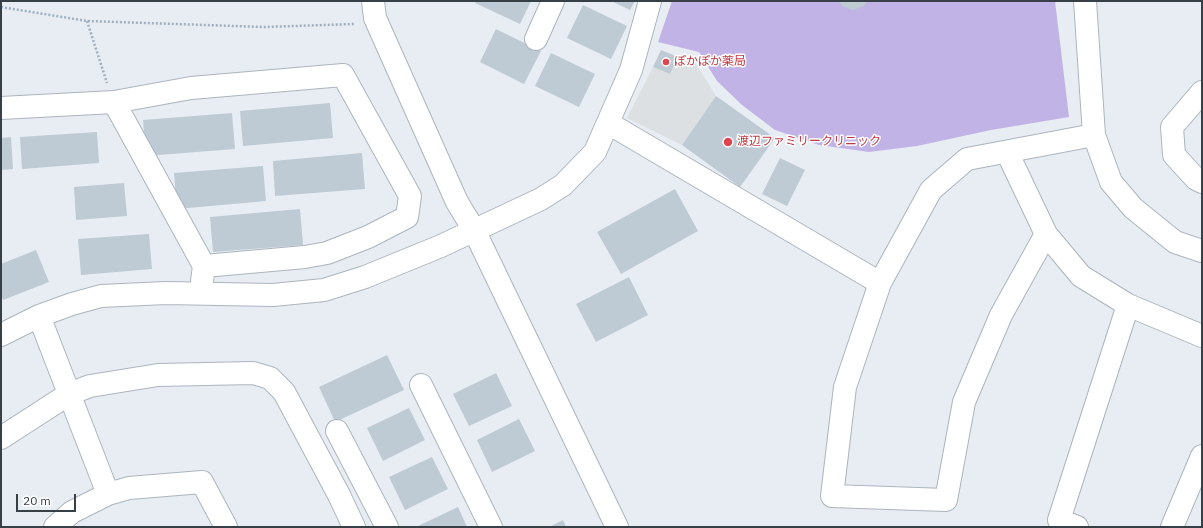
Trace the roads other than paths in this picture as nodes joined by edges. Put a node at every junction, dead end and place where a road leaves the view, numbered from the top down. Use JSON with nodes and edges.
{"nodes":[{"id":1,"x":553,"y":1,"type":"edge"},
{"id":2,"x":650,"y":1,"type":"edge"},
{"id":3,"x":1085,"y":1,"type":"edge"},
{"id":4,"x":374,"y":9,"type":"edge"},
{"id":5,"x":536,"y":39,"type":"dead end"},
{"id":6,"x":1202,"y":92,"type":"edge"},
{"id":7,"x":114,"y":102,"type":"junction"},
{"id":8,"x":1,"y":108,"type":"edge"},
{"id":9,"x":608,"y":123,"type":"junction"},
{"id":10,"x":1094,"y":135,"type":"junction"},
{"id":11,"x":1007,"y":152,"type":"junction"},
{"id":12,"x":1202,"y":182,"type":"edge"},
{"id":13,"x":474,"y":230,"type":"junction"},
{"id":14,"x":1046,"y":234,"type":"junction"},
{"id":15,"x":1202,"y":251,"type":"edge"},
{"id":16,"x":204,"y":266,"type":"junction"},
{"id":17,"x":880,"y":283,"type":"junction"},
{"id":18,"x":199,"y":294,"type":"junction"},
{"id":19,"x":1128,"y":305,"type":"junction"},
{"id":20,"x":39,"y":316,"type":"junction"},
{"id":21,"x":1,"y":335,"type":"edge"},
{"id":22,"x":1202,"y":336,"type":"edge"},
{"id":23,"x":422,"y":385,"type":"dead end"},
{"id":24,"x":69,"y":394,"type":"junction"},
{"id":25,"x":337,"y":431,"type":"dead end"},
{"id":26,"x":1,"y":438,"type":"edge"},
{"id":27,"x":1202,"y":456,"type":"edge"},
{"id":28,"x":108,"y":494,"type":"junction"},
{"id":29,"x":55,"y":527,"type":"edge"},
{"id":30,"x":226,"y":527,"type":"edge"},
{"id":31,"x":354,"y":527,"type":"edge"},
{"id":32,"x":387,"y":527,"type":"edge"},
{"id":33,"x":491,"y":527,"type":"edge"},
{"id":34,"x":617,"y":527,"type":"edge"},
{"id":35,"x":1077,"y":527,"type":"edge"},
{"id":36,"x":1172,"y":527,"type":"edge"}],
"edges":[{"from":1,"to":5,"type":"street"},
{"from":2,"to":9,"type":"street"},
{"from":3,"to":10,"type":"street"},
{"from":4,"to":13,"type":"street"},
{"from":6,"to":12,"type":"street"},
{"from":7,"to":8,"type":"street"},
{"from":7,"to":16,"type":"street"},
{"from":7,"to":16,"type":"street"},
{"from":9,"to":13,"type":"street"},
{"from":9,"to":17,"type":"street"},
{"from":10,"to":11,"type":"street"},
{"from":10,"to":15,"type":"street"},
{"from":11,"to":14,"type":"street"},
{"from":11,"to":17,"type":"street"},
{"from":13,"to":18,"type":"street"},
{"from":13,"to":34,"type":"street"},
{"from":14,"to":17,"type":"street"},
{"from":14,"to":19,"type":"street"},
{"from":16,"to":18,"type":"street"},
{"from":18,"to":20,"type":"street"},
{"from":19,"to":22,"type":"street"},
{"from":19,"to":35,"type":"street"},
{"from":20,"to":21,"type":"street"},
{"from":20,"to":24,"type":"street"},
{"from":23,"to":33,"type":"street"},
{"from":24,"to":26,"type":"street"},
{"from":24,"to":28,"type":"street"},
{"from":24,"to":31,"type":"street"},
{"from":25,"to":32,"type":"street"},
{"from":27,"to":36,"type":"street"},
{"from":28,"to":29,"type":"street"},
{"from":28,"to":30,"type":"street"}]}
